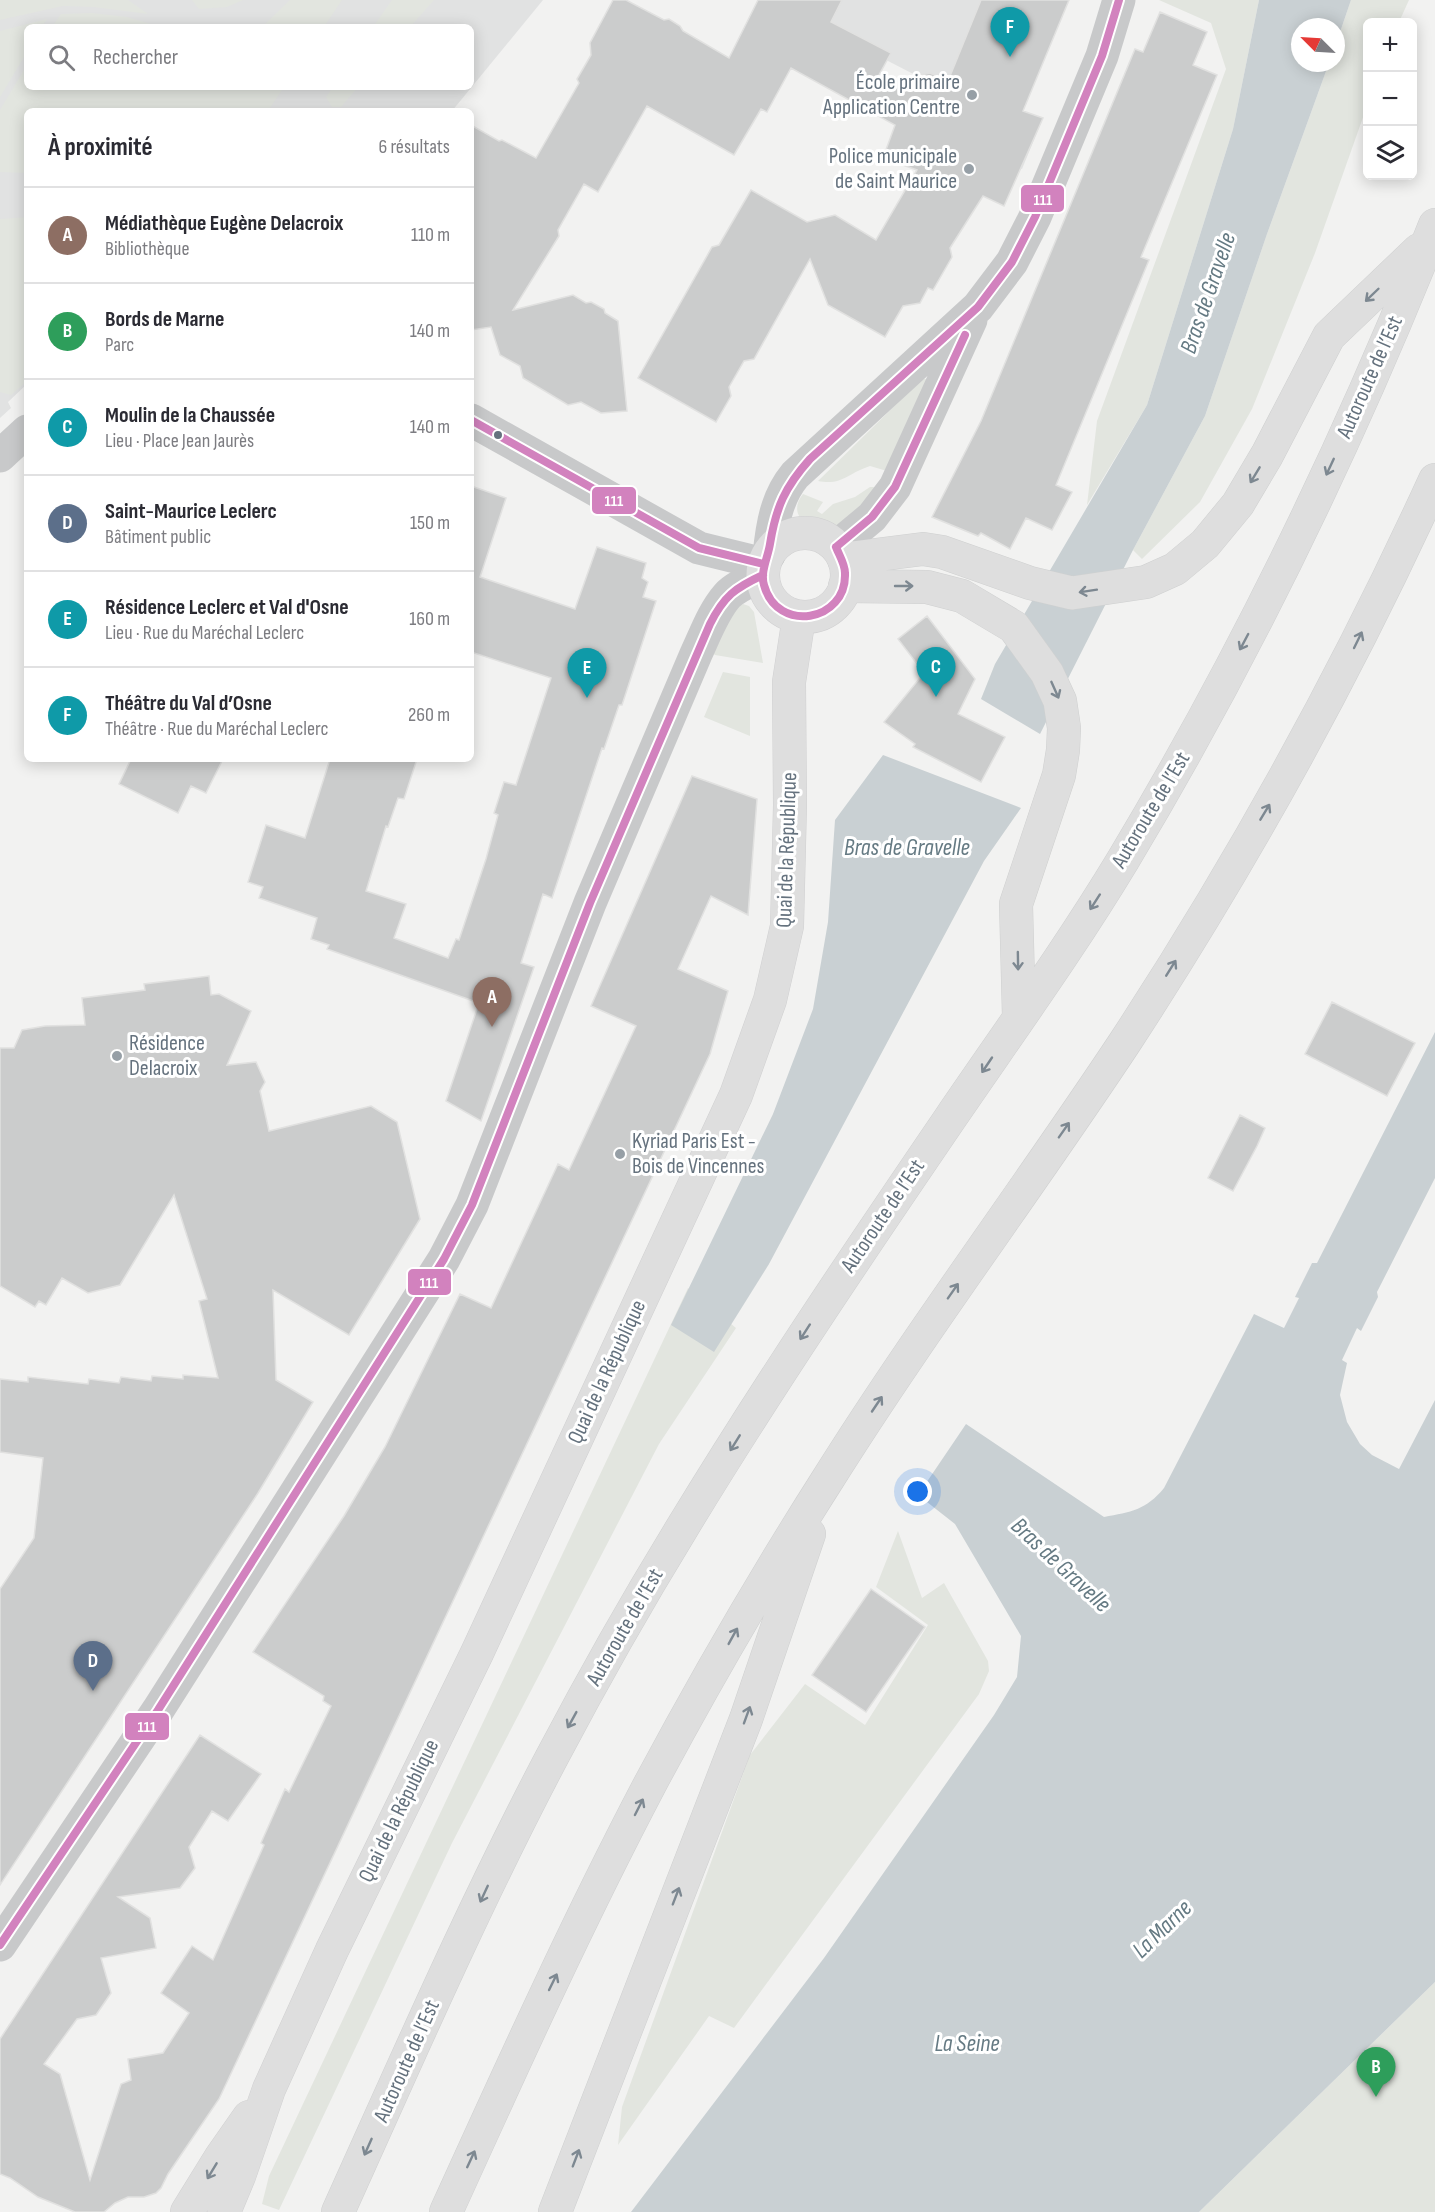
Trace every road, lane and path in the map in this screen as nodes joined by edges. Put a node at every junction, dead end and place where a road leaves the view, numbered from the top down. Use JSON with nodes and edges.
{"nodes":[{"id":1,"x":1119,"y":0,"type":"edge"},
{"id":2,"x":1432,"y":232,"type":"edge"},
{"id":3,"x":978,"y":307,"type":"junction"},
{"id":4,"x":474,"y":422,"type":"edge"},
{"id":5,"x":24,"y":434,"type":"edge"},
{"id":6,"x":0,"y":456,"type":"edge"},
{"id":7,"x":1435,"y":480,"type":"edge"},
{"id":8,"x":842,"y":564,"type":"junction"},
{"id":9,"x":765,"y":565,"type":"junction"},
{"id":10,"x":799,"y":617,"type":"junction"},
{"id":11,"x":1019,"y":1018,"type":"junction"},
{"id":12,"x":836,"y":1466,"type":"junction"},
{"id":13,"x":0,"y":1945,"type":"edge"},
{"id":14,"x":269,"y":2088,"type":"junction"},
{"id":15,"x":187,"y":2212,"type":"edge"},
{"id":16,"x":224,"y":2212,"type":"edge"},
{"id":17,"x":338,"y":2212,"type":"edge"},
{"id":18,"x":446,"y":2212,"type":"edge"},
{"id":19,"x":555,"y":2212,"type":"edge"}],
"edges":[{"from":1,"to":3,"type":"street"},
{"from":2,"to":8,"type":"main road","one_way":true},
{"from":2,"to":11,"type":"main road","name":"Autoroute de l’Est","one_way":true},
{"from":3,"to":8,"type":"street"},
{"from":3,"to":9,"type":"street"},
{"from":4,"to":9,"type":"street"},
{"from":5,"to":6,"type":"street"},
{"from":12,"to":7,"type":"main road","one_way":true},
{"from":8,"to":9,"type":"main road"},
{"from":8,"to":10,"type":"main road"},
{"from":8,"to":11,"type":"main road","one_way":true},
{"from":9,"to":10,"type":"main road"},
{"from":9,"to":13,"type":"street"},
{"from":10,"to":14,"type":"main road","name":"Quai de la République"},
{"from":11,"to":17,"type":"main road","name":"Autoroute de l’Est","one_way":true},
{"from":18,"to":12,"type":"main road","one_way":true},
{"from":19,"to":12,"type":"main road","one_way":true},
{"from":14,"to":15,"type":"main road","name":"Quai de la République","one_way":true},
{"from":14,"to":16,"type":"main road","name":"Quai de la République"}]}
